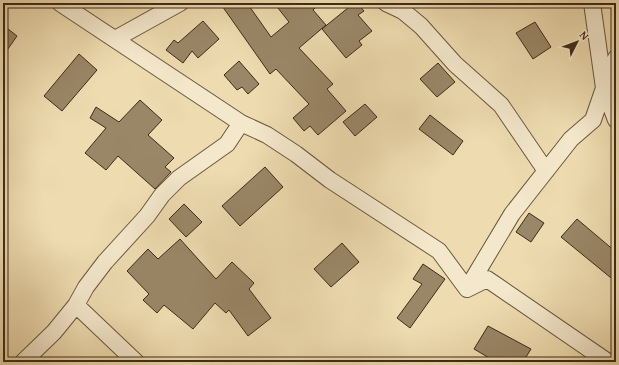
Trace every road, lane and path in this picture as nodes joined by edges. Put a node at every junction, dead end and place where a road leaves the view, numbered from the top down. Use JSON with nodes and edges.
{"nodes":[{"id":1,"x":60,"y":3,"type":"edge"},
{"id":2,"x":180,"y":3,"type":"edge"},
{"id":3,"x":386,"y":3,"type":"edge"},
{"id":4,"x":592,"y":3,"type":"edge"},
{"id":5,"x":115,"y":39,"type":"junction"},
{"id":6,"x":616,"y":58,"type":"edge"},
{"id":7,"x":604,"y":88,"type":"junction"},
{"id":8,"x":616,"y":120,"type":"edge"},
{"id":9,"x":241,"y":123,"type":"junction"},
{"id":10,"x":546,"y":170,"type":"junction"},
{"id":11,"x":467,"y":289,"type":"junction"},
{"id":12,"x":76,"y":306,"type":"junction"},
{"id":13,"x":23,"y":362,"type":"edge"},
{"id":14,"x":136,"y":362,"type":"edge"},
{"id":15,"x":608,"y":362,"type":"edge"}],
"edges":[{"from":1,"to":5,"type":"street"},
{"from":2,"to":5,"type":"street"},
{"from":3,"to":10,"type":"street"},
{"from":4,"to":7,"type":"street"},
{"from":5,"to":9,"type":"street"},
{"from":6,"to":7,"type":"street"},
{"from":7,"to":8,"type":"street"},
{"from":7,"to":10,"type":"street"},
{"from":9,"to":11,"type":"street"},
{"from":9,"to":12,"type":"street"},
{"from":10,"to":11,"type":"street"},
{"from":11,"to":15,"type":"street"},
{"from":12,"to":13,"type":"street"},
{"from":12,"to":14,"type":"street"}]}
